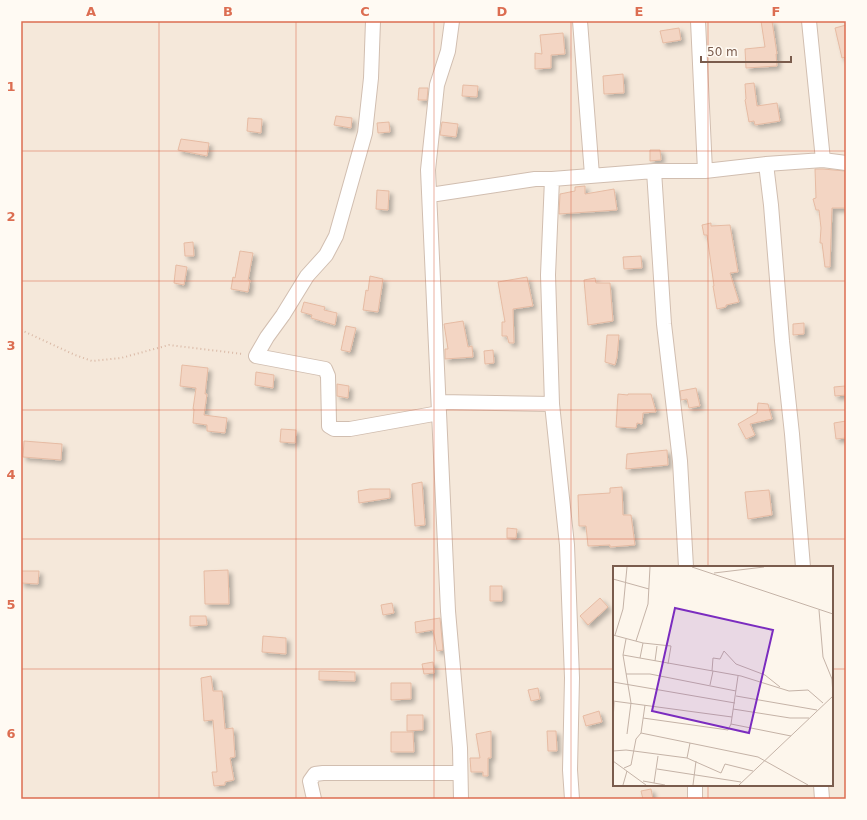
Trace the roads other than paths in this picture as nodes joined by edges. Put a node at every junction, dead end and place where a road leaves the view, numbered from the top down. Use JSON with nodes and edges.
{"nodes":[{"id":1,"x":374,"y":21,"type":"edge"},
{"id":2,"x":452,"y":21,"type":"edge"},
{"id":3,"x":580,"y":21,"type":"edge"},
{"id":4,"x":698,"y":21,"type":"edge"},
{"id":5,"x":809,"y":21,"type":"edge"},
{"id":6,"x":823,"y":160,"type":"junction"},
{"id":7,"x":846,"y":163,"type":"edge"},
{"id":8,"x":766,"y":164,"type":"junction"},
{"id":9,"x":654,"y":171,"type":"junction"},
{"id":10,"x":704,"y":171,"type":"junction"},
{"id":11,"x":592,"y":175,"type":"junction"},
{"id":12,"x":552,"y":178,"type":"junction"},
{"id":13,"x":430,"y":195,"type":"junction"},
{"id":14,"x":552,"y":404,"type":"junction"},
{"id":15,"x":439,"y":408,"type":"junction"},
{"id":16,"x":686,"y":566,"type":"edge"},
{"id":17,"x":803,"y":566,"type":"edge"},
{"id":18,"x":460,"y":773,"type":"junction"},
{"id":19,"x":695,"y":786,"type":"edge"},
{"id":20,"x":821,"y":786,"type":"edge"},
{"id":21,"x":314,"y":799,"type":"edge"},
{"id":22,"x":460,"y":799,"type":"edge"},
{"id":23,"x":572,"y":799,"type":"edge"},
{"id":24,"x":695,"y":799,"type":"edge"},
{"id":25,"x":822,"y":799,"type":"edge"}],
"edges":[{"from":1,"to":15,"type":"street"},
{"from":2,"to":13,"type":"street"},
{"from":3,"to":11,"type":"street"},
{"from":4,"to":10,"type":"street"},
{"from":5,"to":6,"type":"street"},
{"from":6,"to":7,"type":"street"},
{"from":6,"to":8,"type":"street"},
{"from":8,"to":10,"type":"street"},
{"from":8,"to":17,"type":"street"},
{"from":9,"to":10,"type":"street"},
{"from":9,"to":11,"type":"street"},
{"from":9,"to":16,"type":"street"},
{"from":11,"to":12,"type":"street"},
{"from":12,"to":13,"type":"street"},
{"from":12,"to":14,"type":"street"},
{"from":13,"to":15,"type":"street"},
{"from":14,"to":15,"type":"street"},
{"from":14,"to":23,"type":"street"},
{"from":15,"to":18,"type":"street"},
{"from":18,"to":21,"type":"street"},
{"from":18,"to":22,"type":"street"},
{"from":19,"to":24,"type":"street"},
{"from":20,"to":25,"type":"street"}]}
